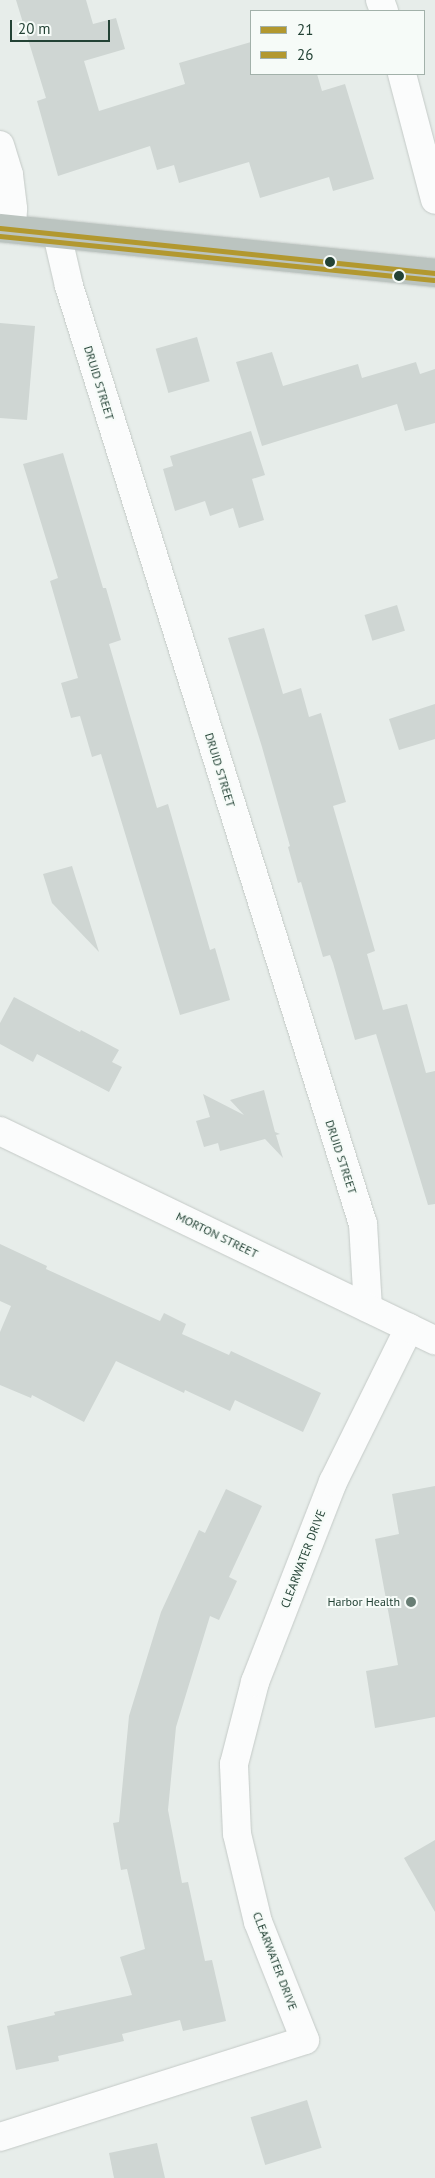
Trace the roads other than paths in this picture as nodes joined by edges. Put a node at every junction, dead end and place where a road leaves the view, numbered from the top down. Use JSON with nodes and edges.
{"nodes":[{"id":1,"x":402,"y":75,"type":"edge"},
{"id":2,"x":0,"y":145,"type":"edge"},
{"id":3,"x":435,"y":200,"type":"edge"},
{"id":4,"x":6,"y":229,"type":"edge"},
{"id":5,"x":57,"y":234,"type":"junction"},
{"id":6,"x":435,"y":273,"type":"edge"},
{"id":7,"x":0,"y":1130,"type":"edge"},
{"id":8,"x":368,"y":1308,"type":"junction"},
{"id":9,"x":408,"y":1328,"type":"junction"},
{"id":10,"x":435,"y":1340,"type":"edge"},
{"id":11,"x":0,"y":2137,"type":"edge"}],
"edges":[{"from":1,"to":3,"type":"street"},
{"from":2,"to":4,"type":"street"},
{"from":4,"to":5,"type":"highway"},
{"from":5,"to":6,"type":"highway"},
{"from":5,"to":8,"type":"street","name":"DRUID STREET"},
{"from":7,"to":8,"type":"street","name":"MORTON STREET"},
{"from":8,"to":9,"type":"street","name":"MORTON STREET"},
{"from":9,"to":10,"type":"street","name":"MORTON STREET"},
{"from":9,"to":11,"type":"street","name":"CLEARWATER DRIVE"}]}
